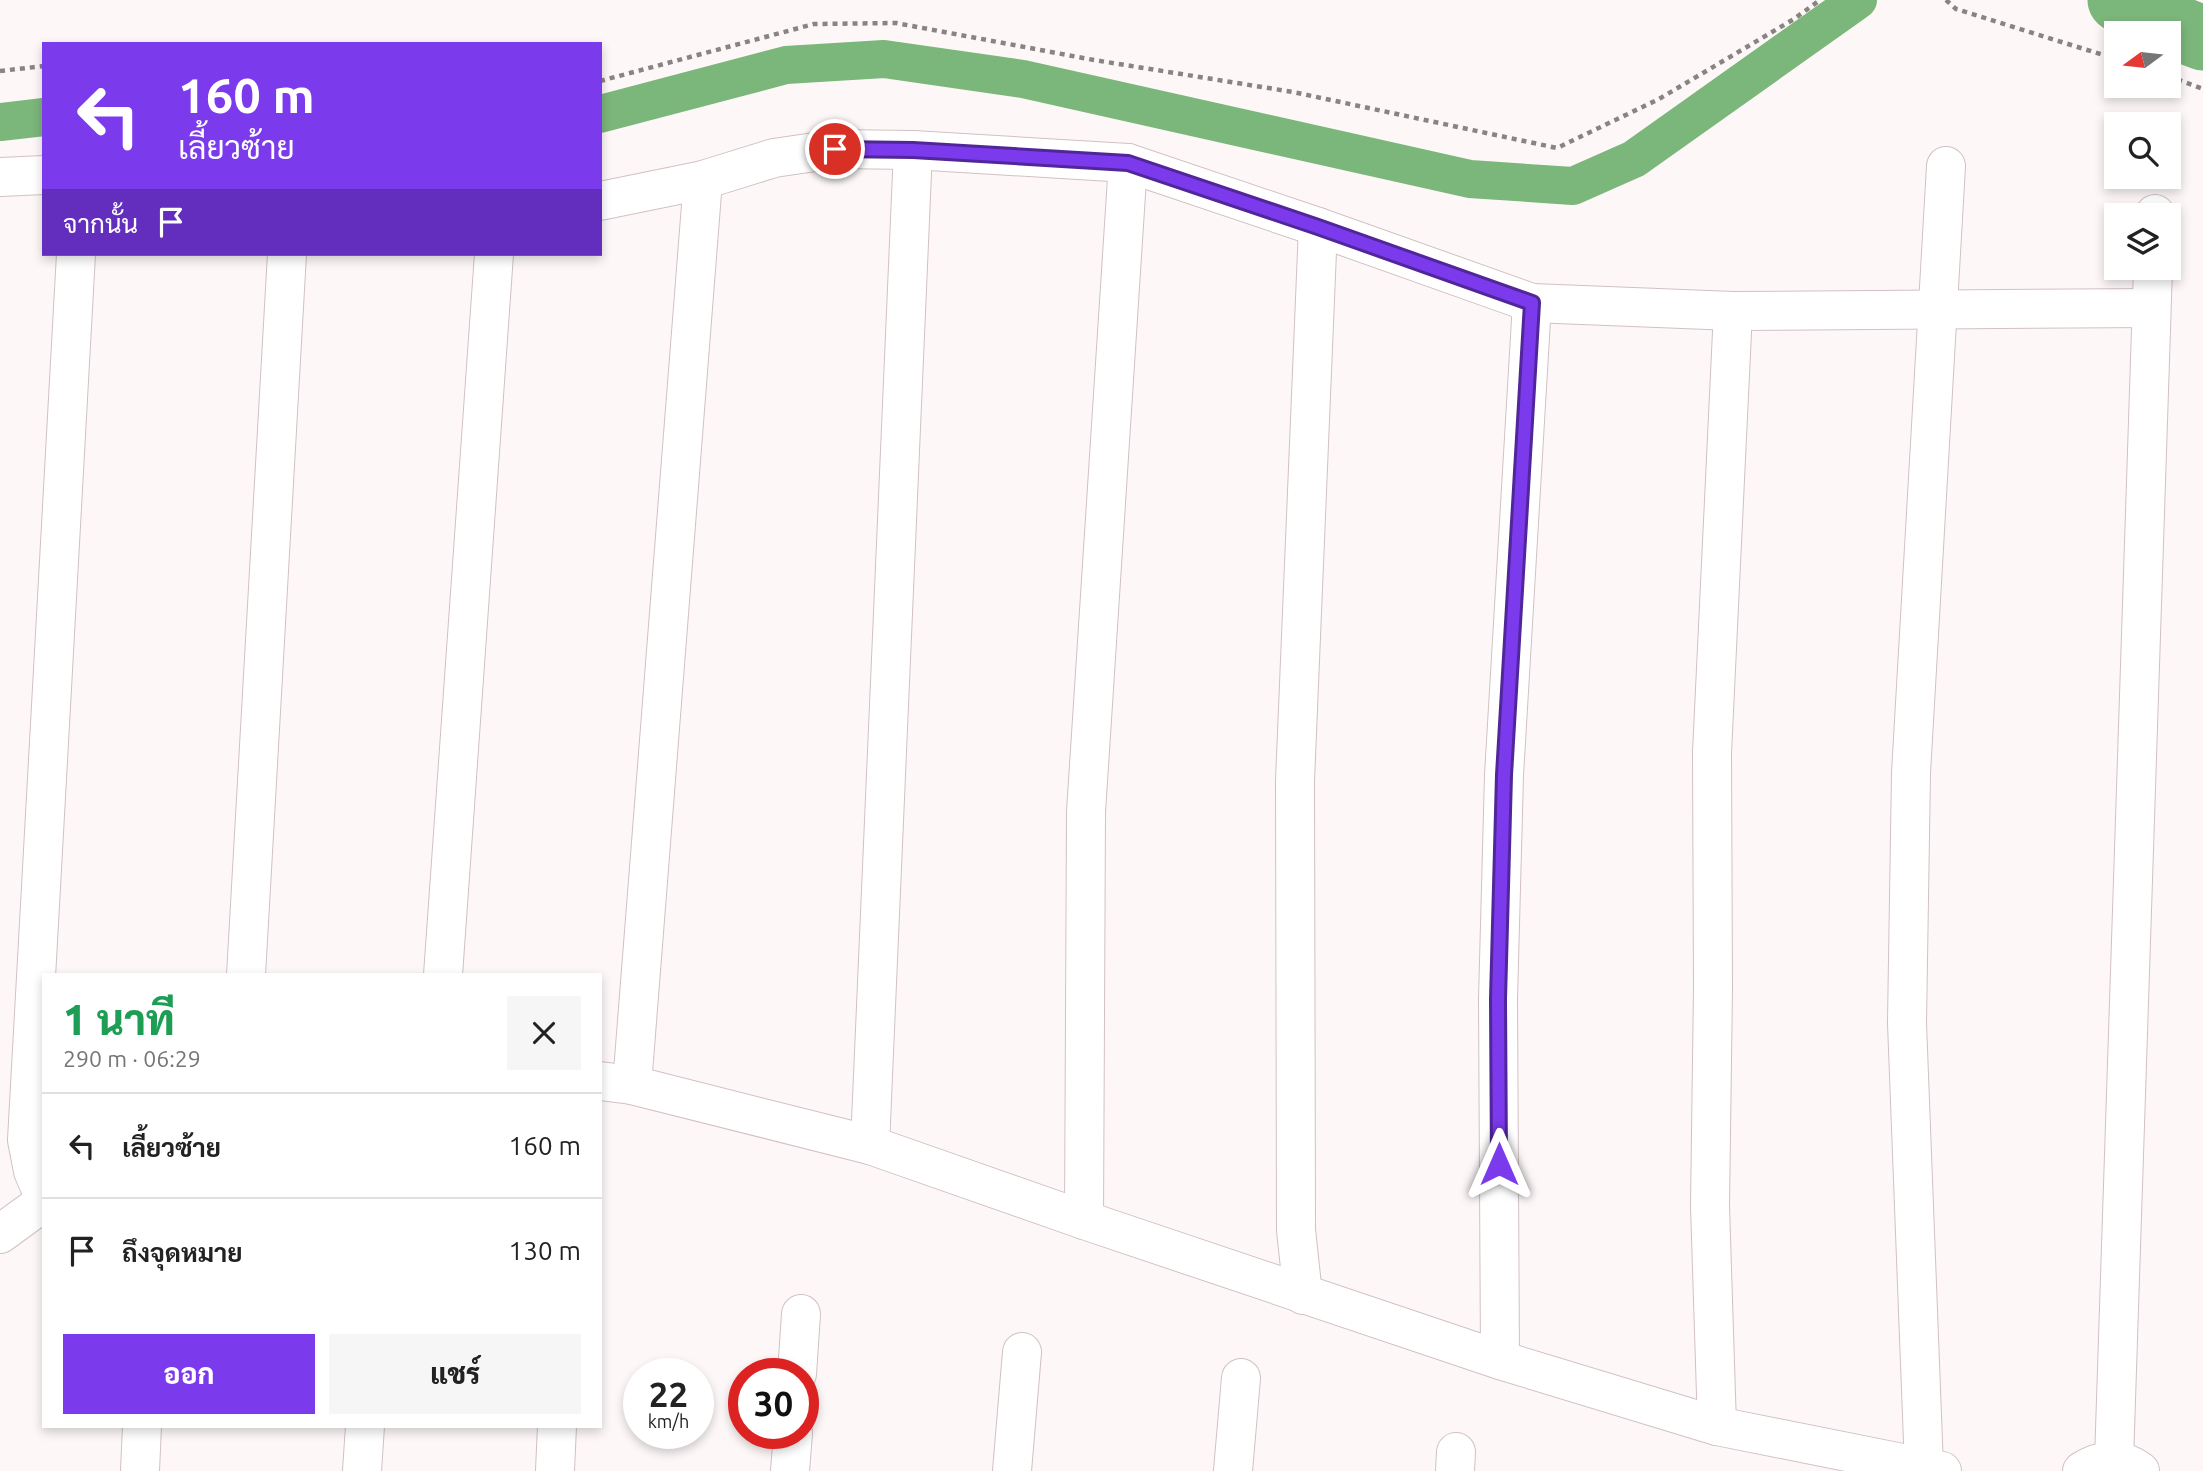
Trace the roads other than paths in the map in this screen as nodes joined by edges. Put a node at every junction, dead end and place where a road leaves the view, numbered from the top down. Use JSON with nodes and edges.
{"nodes":[{"id":1,"x":913,"y":150,"type":"junction"},
{"id":2,"x":1128,"y":163,"type":"junction"},
{"id":3,"x":1946,"y":166,"type":"dead end"},
{"id":4,"x":42,"y":175,"type":"edge"},
{"id":5,"x":0,"y":177,"type":"edge"},
{"id":6,"x":704,"y":180,"type":"junction"},
{"id":7,"x":602,"y":201,"type":"edge"},
{"id":8,"x":1318,"y":227,"type":"junction"},
{"id":9,"x":76,"y":256,"type":"edge"},
{"id":10,"x":287,"y":256,"type":"edge"},
{"id":11,"x":494,"y":256,"type":"edge"},
{"id":12,"x":2152,"y":280,"type":"edge"},
{"id":13,"x":1532,"y":303,"type":"junction"},
{"id":14,"x":1938,"y":308,"type":"junction"},
{"id":15,"x":2151,"y":308,"type":"junction"},
{"id":16,"x":1733,"y":311,"type":"junction"},
{"id":17,"x":246,"y":973,"type":"edge"},
{"id":18,"x":443,"y":973,"type":"edge"},
{"id":19,"x":616,"y":1083,"type":"edge"},
{"id":20,"x":870,"y":1145,"type":"junction"},
{"id":21,"x":42,"y":1195,"type":"edge"},
{"id":22,"x":42,"y":1202,"type":"edge"},
{"id":23,"x":1084,"y":1220,"type":"junction"},
{"id":24,"x":0,"y":1234,"type":"edge"},
{"id":25,"x":1303,"y":1294,"type":"junction"},
{"id":26,"x":801,"y":1314,"type":"dead end"},
{"id":27,"x":1022,"y":1352,"type":"dead end"},
{"id":28,"x":798,"y":1358,"type":"edge"},
{"id":29,"x":1500,"y":1360,"type":"junction"},
{"id":30,"x":1241,"y":1378,"type":"dead end"},
{"id":31,"x":1717,"y":1426,"type":"junction"},
{"id":32,"x":142,"y":1428,"type":"edge"},
{"id":33,"x":365,"y":1428,"type":"edge"},
{"id":34,"x":557,"y":1428,"type":"edge"},
{"id":35,"x":792,"y":1449,"type":"edge"},
{"id":36,"x":2112,"y":1468,"type":"edge"},
{"id":37,"x":1933,"y":1470,"type":"edge"},
{"id":38,"x":139,"y":1471,"type":"edge"},
{"id":39,"x":362,"y":1471,"type":"edge"},
{"id":40,"x":555,"y":1471,"type":"edge"},
{"id":41,"x":790,"y":1471,"type":"edge"},
{"id":42,"x":1012,"y":1471,"type":"edge"},
{"id":43,"x":1233,"y":1471,"type":"edge"}],
"edges":[{"from":1,"to":2,"type":"street"},
{"from":1,"to":6,"type":"street"},
{"from":1,"to":20,"type":"street"},
{"from":2,"to":8,"type":"street"},
{"from":2,"to":23,"type":"street"},
{"from":3,"to":14,"type":"street"},
{"from":4,"to":5,"type":"street"},
{"from":6,"to":7,"type":"street"},
{"from":6,"to":19,"type":"street"},
{"from":8,"to":13,"type":"street"},
{"from":8,"to":25,"type":"street"},
{"from":9,"to":21,"type":"street"},
{"from":10,"to":17,"type":"street"},
{"from":11,"to":18,"type":"street"},
{"from":12,"to":15,"type":"street"},
{"from":13,"to":16,"type":"street"},
{"from":13,"to":29,"type":"street"},
{"from":14,"to":15,"type":"street"},
{"from":14,"to":16,"type":"street"},
{"from":14,"to":37,"type":"street"},
{"from":15,"to":36,"type":"street"},
{"from":16,"to":31,"type":"street"},
{"from":19,"to":20,"type":"street"},
{"from":20,"to":23,"type":"street"},
{"from":22,"to":24,"type":"street"},
{"from":23,"to":25,"type":"street"},
{"from":25,"to":29,"type":"street"},
{"from":26,"to":28,"type":"street"},
{"from":27,"to":42,"type":"street"},
{"from":29,"to":31,"type":"street"},
{"from":30,"to":43,"type":"street"},
{"from":31,"to":37,"type":"street"},
{"from":32,"to":38,"type":"street"},
{"from":33,"to":39,"type":"street"},
{"from":34,"to":40,"type":"street"},
{"from":35,"to":41,"type":"street"}]}
